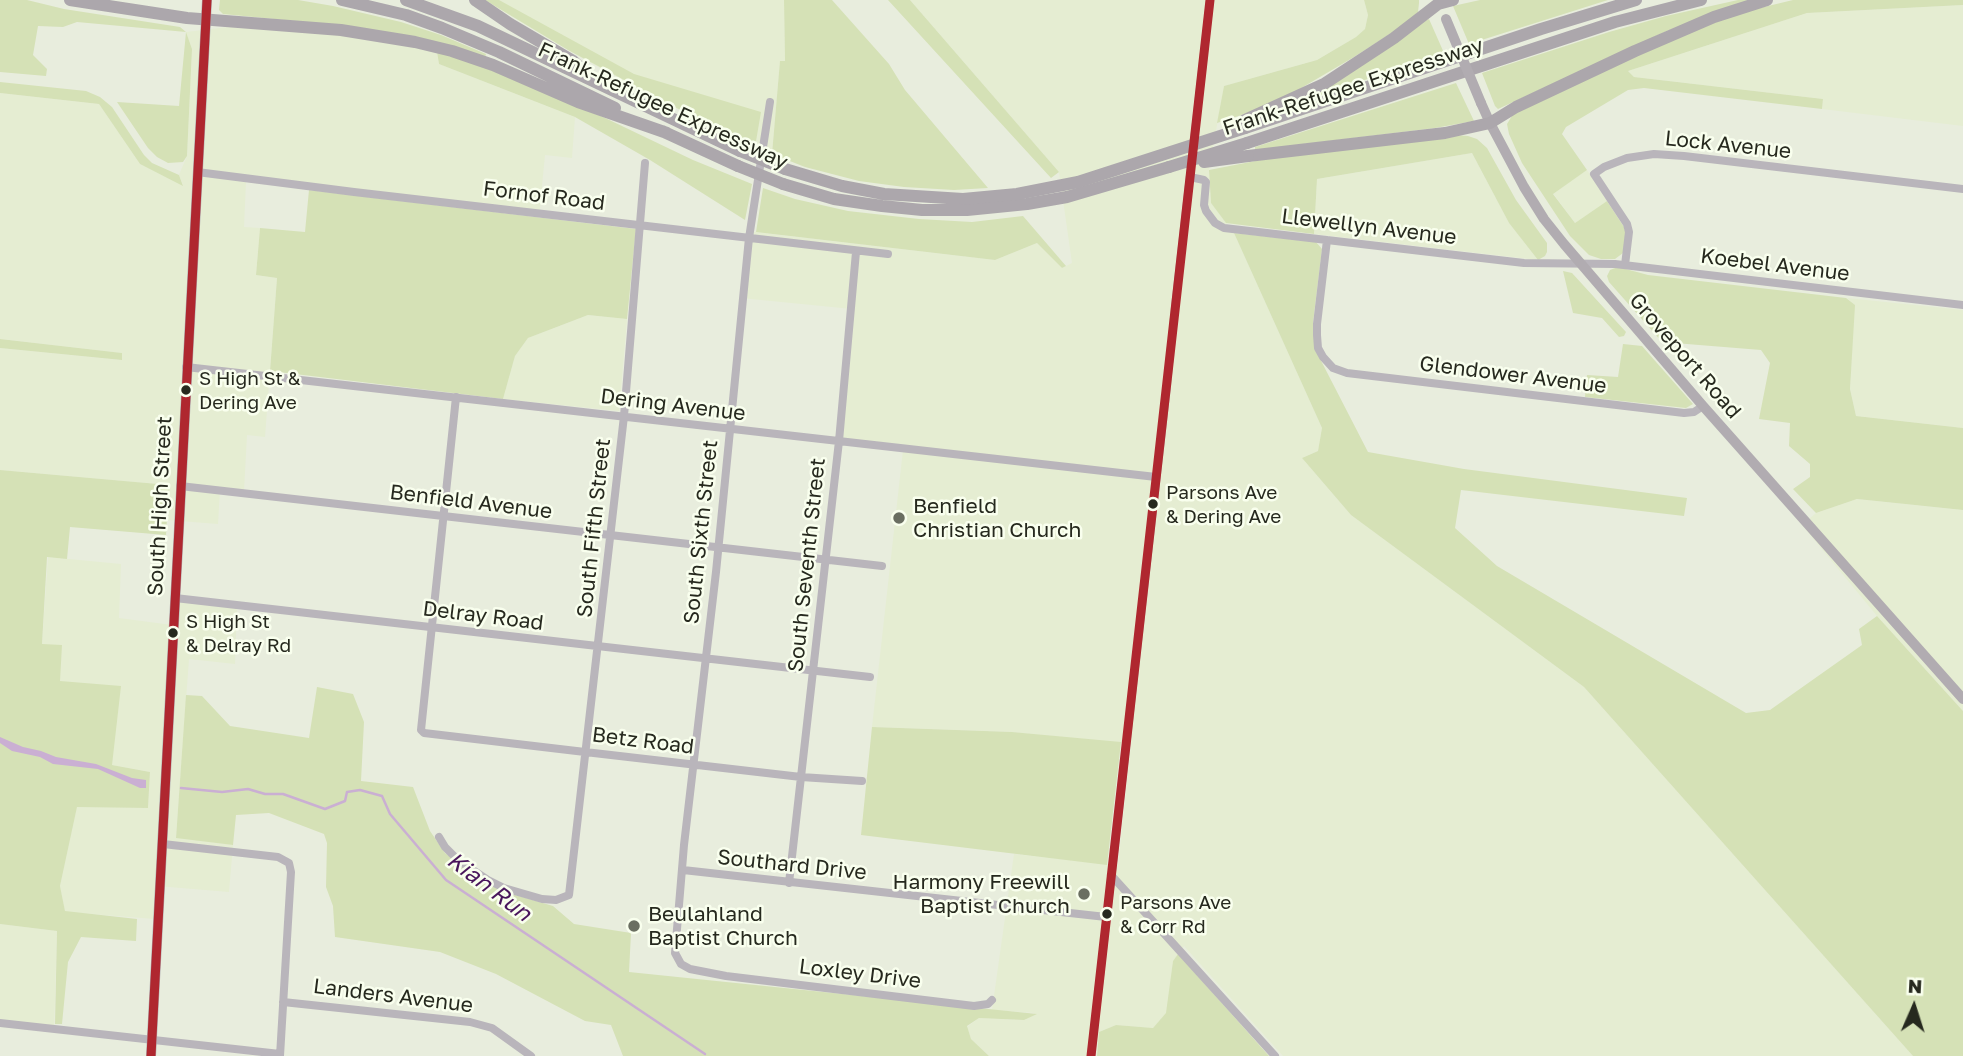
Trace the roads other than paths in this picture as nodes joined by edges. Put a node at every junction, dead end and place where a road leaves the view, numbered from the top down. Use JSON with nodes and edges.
{"nodes":[{"id":1,"x":70,"y":0,"type":"edge"},
{"id":2,"x":342,"y":0,"type":"edge"},
{"id":3,"x":407,"y":0,"type":"edge"},
{"id":4,"x":475,"y":0,"type":"edge"},
{"id":5,"x":1210,"y":0,"type":"edge"},
{"id":6,"x":1453,"y":0,"type":"edge"},
{"id":7,"x":1636,"y":0,"type":"edge"},
{"id":8,"x":1701,"y":0,"type":"edge"},
{"id":9,"x":1767,"y":0,"type":"edge"},
{"id":10,"x":207,"y":2,"type":"edge"},
{"id":11,"x":1437,"y":2,"type":"edge"},
{"id":12,"x":206,"y":20,"type":"junction"},
{"id":13,"x":597,"y":82,"type":"junction"},
{"id":14,"x":770,"y":102,"type":"dead end"},
{"id":15,"x":1490,"y":123,"type":"junction"},
{"id":16,"x":1245,"y":124,"type":"junction"},
{"id":17,"x":667,"y":133,"type":"junction"},
{"id":18,"x":1247,"y":150,"type":"junction"},
{"id":19,"x":645,"y":163,"type":"dead end"},
{"id":20,"x":197,"y":172,"type":"junction"},
{"id":21,"x":1190,"y":177,"type":"junction"},
{"id":22,"x":1963,"y":189,"type":"edge"},
{"id":23,"x":965,"y":205,"type":"junction"},
{"id":24,"x":641,"y":225,"type":"junction"},
{"id":25,"x":749,"y":238,"type":"junction"},
{"id":26,"x":1327,"y":240,"type":"junction"},
{"id":27,"x":856,"y":251,"type":"junction"},
{"id":28,"x":888,"y":254,"type":"dead end"},
{"id":29,"x":1582,"y":265,"type":"junction"},
{"id":30,"x":1625,"y":265,"type":"junction"},
{"id":31,"x":1963,"y":305,"type":"edge"},
{"id":32,"x":1175,"y":307,"type":"tunnel mouth"},
{"id":33,"x":186,"y":367,"type":"junction"},
{"id":34,"x":1167,"y":386,"type":"tunnel mouth"},
{"id":35,"x":456,"y":397,"type":"junction"},
{"id":36,"x":1703,"y":406,"type":"junction"},
{"id":37,"x":624,"y":416,"type":"junction"},
{"id":38,"x":730,"y":429,"type":"junction"},
{"id":39,"x":839,"y":441,"type":"junction"},
{"id":40,"x":1156,"y":477,"type":"junction"},
{"id":41,"x":180,"y":486,"type":"junction"},
{"id":42,"x":443,"y":516,"type":"junction"},
{"id":43,"x":611,"y":536,"type":"junction"},
{"id":44,"x":718,"y":548,"type":"junction"},
{"id":45,"x":826,"y":560,"type":"junction"},
{"id":46,"x":882,"y":566,"type":"dead end"},
{"id":47,"x":175,"y":598,"type":"junction"},
{"id":48,"x":431,"y":628,"type":"junction"},
{"id":49,"x":598,"y":647,"type":"junction"},
{"id":50,"x":705,"y":659,"type":"junction"},
{"id":51,"x":813,"y":671,"type":"junction"},
{"id":52,"x":870,"y":677,"type":"dead end"},
{"id":53,"x":1963,"y":699,"type":"edge"},
{"id":54,"x":585,"y":752,"type":"junction"},
{"id":55,"x":693,"y":764,"type":"junction"},
{"id":56,"x":801,"y":777,"type":"junction"},
{"id":57,"x":862,"y":781,"type":"dead end"},
{"id":58,"x":439,"y":837,"type":"dead end"},
{"id":59,"x":163,"y":844,"type":"junction"},
{"id":60,"x":682,"y":870,"type":"junction"},
{"id":61,"x":1111,"y":875,"type":"junction"},
{"id":62,"x":789,"y":883,"type":"junction"},
{"id":63,"x":1107,"y":917,"type":"junction"},
{"id":64,"x":681,"y":964,"type":"joint"},
{"id":65,"x":992,"y":1000,"type":"dead end"},
{"id":66,"x":283,"y":1002,"type":"junction"},
{"id":67,"x":0,"y":1023,"type":"edge"},
{"id":68,"x":152,"y":1040,"type":"junction"},
{"id":69,"x":280,"y":1055,"type":"edge"},
{"id":70,"x":151,"y":1056,"type":"edge"},
{"id":71,"x":531,"y":1056,"type":"edge"},
{"id":72,"x":1091,"y":1056,"type":"edge"},
{"id":73,"x":1275,"y":1056,"type":"edge"}],
"edges":[{"from":1,"to":12,"type":"highway"},
{"from":2,"to":17,"type":"highway","name":"Frank-Refugee Expressway"},
{"from":3,"to":13,"type":"highway","name":"Frank-Refugee Expressway"},
{"from":4,"to":13,"type":"highway"},
{"from":5,"to":21,"type":"street"},
{"from":6,"to":11,"type":"highway"},
{"from":7,"to":16,"type":"highway","name":"Frank-Refugee Expressway"},
{"from":8,"to":18,"type":"highway","name":"Frank-Refugee Expressway"},
{"from":9,"to":15,"type":"highway"},
{"from":10,"to":12,"type":"main road","name":"South High Street"},
{"from":11,"to":15,"type":"main road","name":"Groveport Road","bridge":true},
{"from":11,"to":16,"type":"highway"},
{"from":12,"to":17,"type":"highway"},
{"from":12,"to":20,"type":"main road","name":"South High Street"},
{"from":13,"to":23,"type":"highway","name":"Frank-Refugee Expressway","bridge":true},
{"from":14,"to":25,"type":"street","name":"South Sixth Street"},
{"from":15,"to":18,"type":"highway"},
{"from":15,"to":29,"type":"main road","name":"Groveport Road"},
{"from":16,"to":23,"type":"highway","name":"Frank-Refugee Expressway","bridge":true},
{"from":17,"to":23,"type":"highway","name":"Frank-Refugee Expressway","bridge":true},
{"from":18,"to":23,"type":"highway","name":"Frank-Refugee Expressway","bridge":true},
{"from":19,"to":24,"type":"street","name":"South Fifth Street"},
{"from":20,"to":24,"type":"street","name":"Fornof Road"},
{"from":20,"to":33,"type":"main road","name":"South High Street"},
{"from":21,"to":26,"type":"street","name":"Llewellyn Avenue"},
{"from":21,"to":32,"type":"street"},
{"from":22,"to":30,"type":"street","name":"Lock Avenue"},
{"from":24,"to":25,"type":"street","name":"Fornof Road"},
{"from":24,"to":37,"type":"street","name":"South Fifth Street"},
{"from":25,"to":27,"type":"street","name":"Fornof Road"},
{"from":25,"to":38,"type":"street","name":"South Sixth Street"},
{"from":26,"to":29,"type":"street","name":"Llewellyn Avenue"},
{"from":26,"to":36,"type":"street","name":"Glendower Avenue"},
{"from":27,"to":28,"type":"street","name":"Fornof Road"},
{"from":27,"to":39,"type":"street","name":"South Seventh Street"},
{"from":29,"to":30,"type":"street","name":"Koebel Avenue"},
{"from":29,"to":36,"type":"main road","name":"Groveport Road"},
{"from":30,"to":31,"type":"street","name":"Koebel Avenue"},
{"from":33,"to":35,"type":"street","name":"Dering Avenue"},
{"from":33,"to":41,"type":"main road","name":"South High Street"},
{"from":34,"to":40,"type":"street"},
{"from":35,"to":37,"type":"street","name":"Dering Avenue"},
{"from":35,"to":42,"type":"street"},
{"from":36,"to":53,"type":"main road","name":"Groveport Road"},
{"from":37,"to":38,"type":"street","name":"Dering Avenue"},
{"from":37,"to":43,"type":"street","name":"South Fifth Street"},
{"from":38,"to":39,"type":"street","name":"Dering Avenue"},
{"from":38,"to":44,"type":"street","name":"South Sixth Street"},
{"from":39,"to":40,"type":"street","name":"Dering Avenue"},
{"from":39,"to":45,"type":"street","name":"South Seventh Street"},
{"from":40,"to":61,"type":"street"},
{"from":41,"to":42,"type":"street","name":"Benfield Avenue"},
{"from":41,"to":47,"type":"main road","name":"South High Street"},
{"from":42,"to":43,"type":"street","name":"Benfield Avenue"},
{"from":42,"to":48,"type":"street"},
{"from":43,"to":44,"type":"street","name":"Benfield Avenue"},
{"from":43,"to":49,"type":"street","name":"South Fifth Street"},
{"from":44,"to":45,"type":"street","name":"Benfield Avenue"},
{"from":44,"to":50,"type":"street","name":"South Sixth Street"},
{"from":45,"to":46,"type":"street","name":"Benfield Avenue"},
{"from":45,"to":51,"type":"street","name":"South Seventh Street"},
{"from":47,"to":48,"type":"street","name":"Delray Road"},
{"from":47,"to":59,"type":"main road","name":"South High Street"},
{"from":48,"to":49,"type":"street","name":"Delray Road"},
{"from":48,"to":54,"type":"street","name":"Betz Road"},
{"from":49,"to":50,"type":"street","name":"Delray Road"},
{"from":49,"to":54,"type":"street","name":"South Fifth Street"},
{"from":50,"to":51,"type":"street","name":"Delray Road"},
{"from":50,"to":55,"type":"street","name":"South Sixth Street"},
{"from":51,"to":52,"type":"street","name":"Delray Road"},
{"from":51,"to":56,"type":"street","name":"South Seventh Street"},
{"from":54,"to":55,"type":"street","name":"Betz Road"},
{"from":54,"to":58,"type":"street","name":"South Fifth Street"},
{"from":55,"to":56,"type":"street","name":"Betz Road"},
{"from":55,"to":60,"type":"street","name":"South Sixth Street"},
{"from":56,"to":57,"type":"street","name":"Betz Road"},
{"from":56,"to":62,"type":"street","name":"South Seventh Street"},
{"from":59,"to":66,"type":"street"},
{"from":59,"to":68,"type":"main road","name":"South High Street"},
{"from":60,"to":62,"type":"street","name":"Southard Drive"},
{"from":60,"to":64,"type":"street","name":"South Sixth Street"},
{"from":61,"to":63,"type":"street"},
{"from":61,"to":73,"type":"street"},
{"from":62,"to":63,"type":"street","name":"Southard Drive"},
{"from":63,"to":72,"type":"street"},
{"from":64,"to":65,"type":"street","name":"Loxley Drive"},
{"from":66,"to":69,"type":"street"},
{"from":66,"to":71,"type":"street","name":"Landers Avenue"},
{"from":67,"to":68,"type":"street"},
{"from":68,"to":69,"type":"street"},
{"from":68,"to":70,"type":"main road","name":"South High Street"}]}
